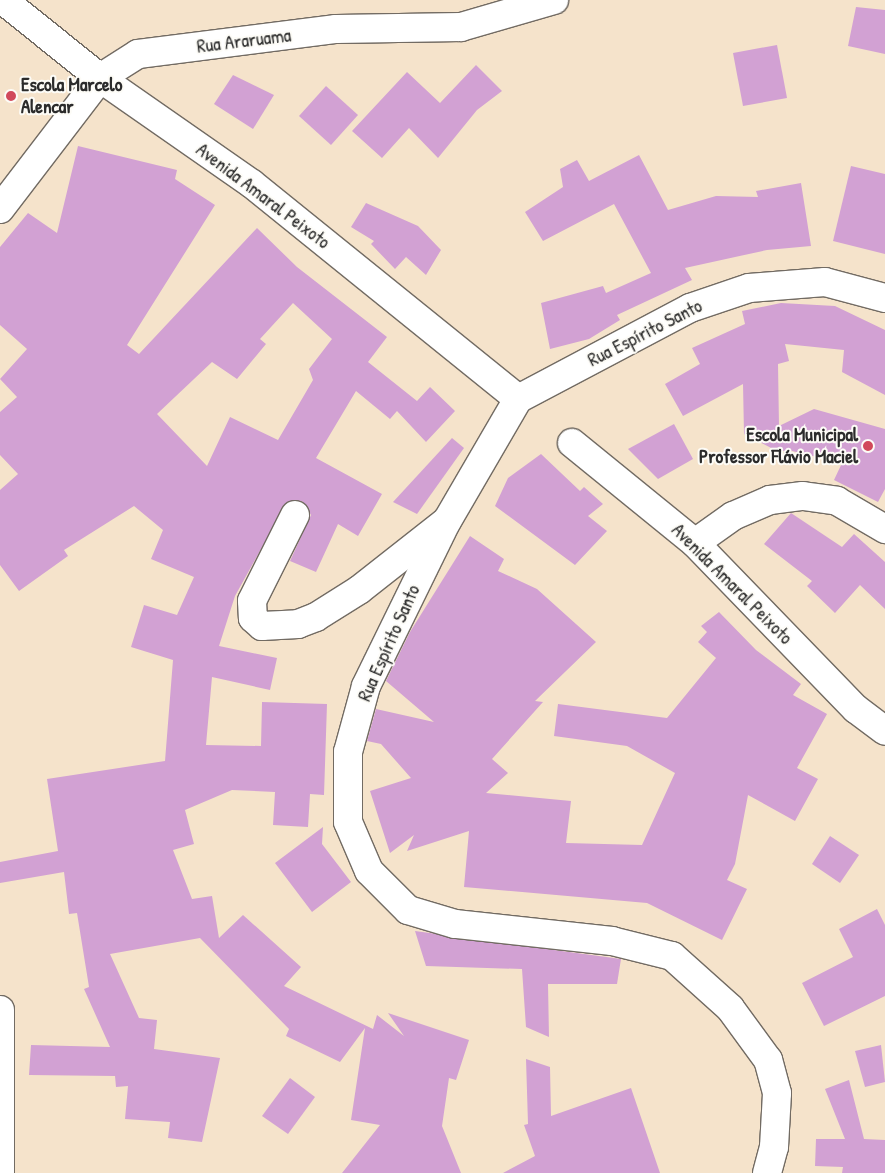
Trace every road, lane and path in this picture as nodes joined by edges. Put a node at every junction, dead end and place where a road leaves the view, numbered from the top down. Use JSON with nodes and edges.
{"nodes":[{"id":1,"x":3,"y":0,"type":"edge"},
{"id":2,"x":554,"y":0,"type":"edge"},
{"id":3,"x":100,"y":78,"type":"junction"},
{"id":4,"x":0,"y":209,"type":"edge"},
{"id":5,"x":885,"y":298,"type":"edge"},
{"id":6,"x":518,"y":399,"type":"junction"},
{"id":7,"x":572,"y":443,"type":"dead end"},
{"id":8,"x":295,"y":514,"type":"dead end"},
{"id":9,"x":447,"y":521,"type":"junction"},
{"id":10,"x":885,"y":529,"type":"edge"},
{"id":11,"x":695,"y":543,"type":"junction"},
{"id":12,"x":885,"y":731,"type":"edge"},
{"id":13,"x":0,"y":1010,"type":"edge"},
{"id":14,"x":0,"y":1173,"type":"edge"},
{"id":15,"x":767,"y":1173,"type":"edge"}],
"edges":[{"from":1,"to":3,"type":"street","name":"Avenida Amaral Peixoto"},
{"from":2,"to":3,"type":"street","name":"Rua Araruama"},
{"from":3,"to":4,"type":"street","name":"Rua Araruama"},
{"from":3,"to":6,"type":"street","name":"Avenida Amaral Peixoto"},
{"from":5,"to":6,"type":"street","name":"Rua Espírito Santo"},
{"from":6,"to":9,"type":"street","name":"Rua Espírito Santo"},
{"from":7,"to":11,"type":"street","name":"Avenida Amaral Peixoto"},
{"from":8,"to":9,"type":"street"},
{"from":9,"to":15,"type":"street","name":"Rua Espírito Santo"},
{"from":10,"to":11,"type":"street"},
{"from":11,"to":12,"type":"street","name":"Avenida Amaral Peixoto"},
{"from":13,"to":14,"type":"street"}]}
